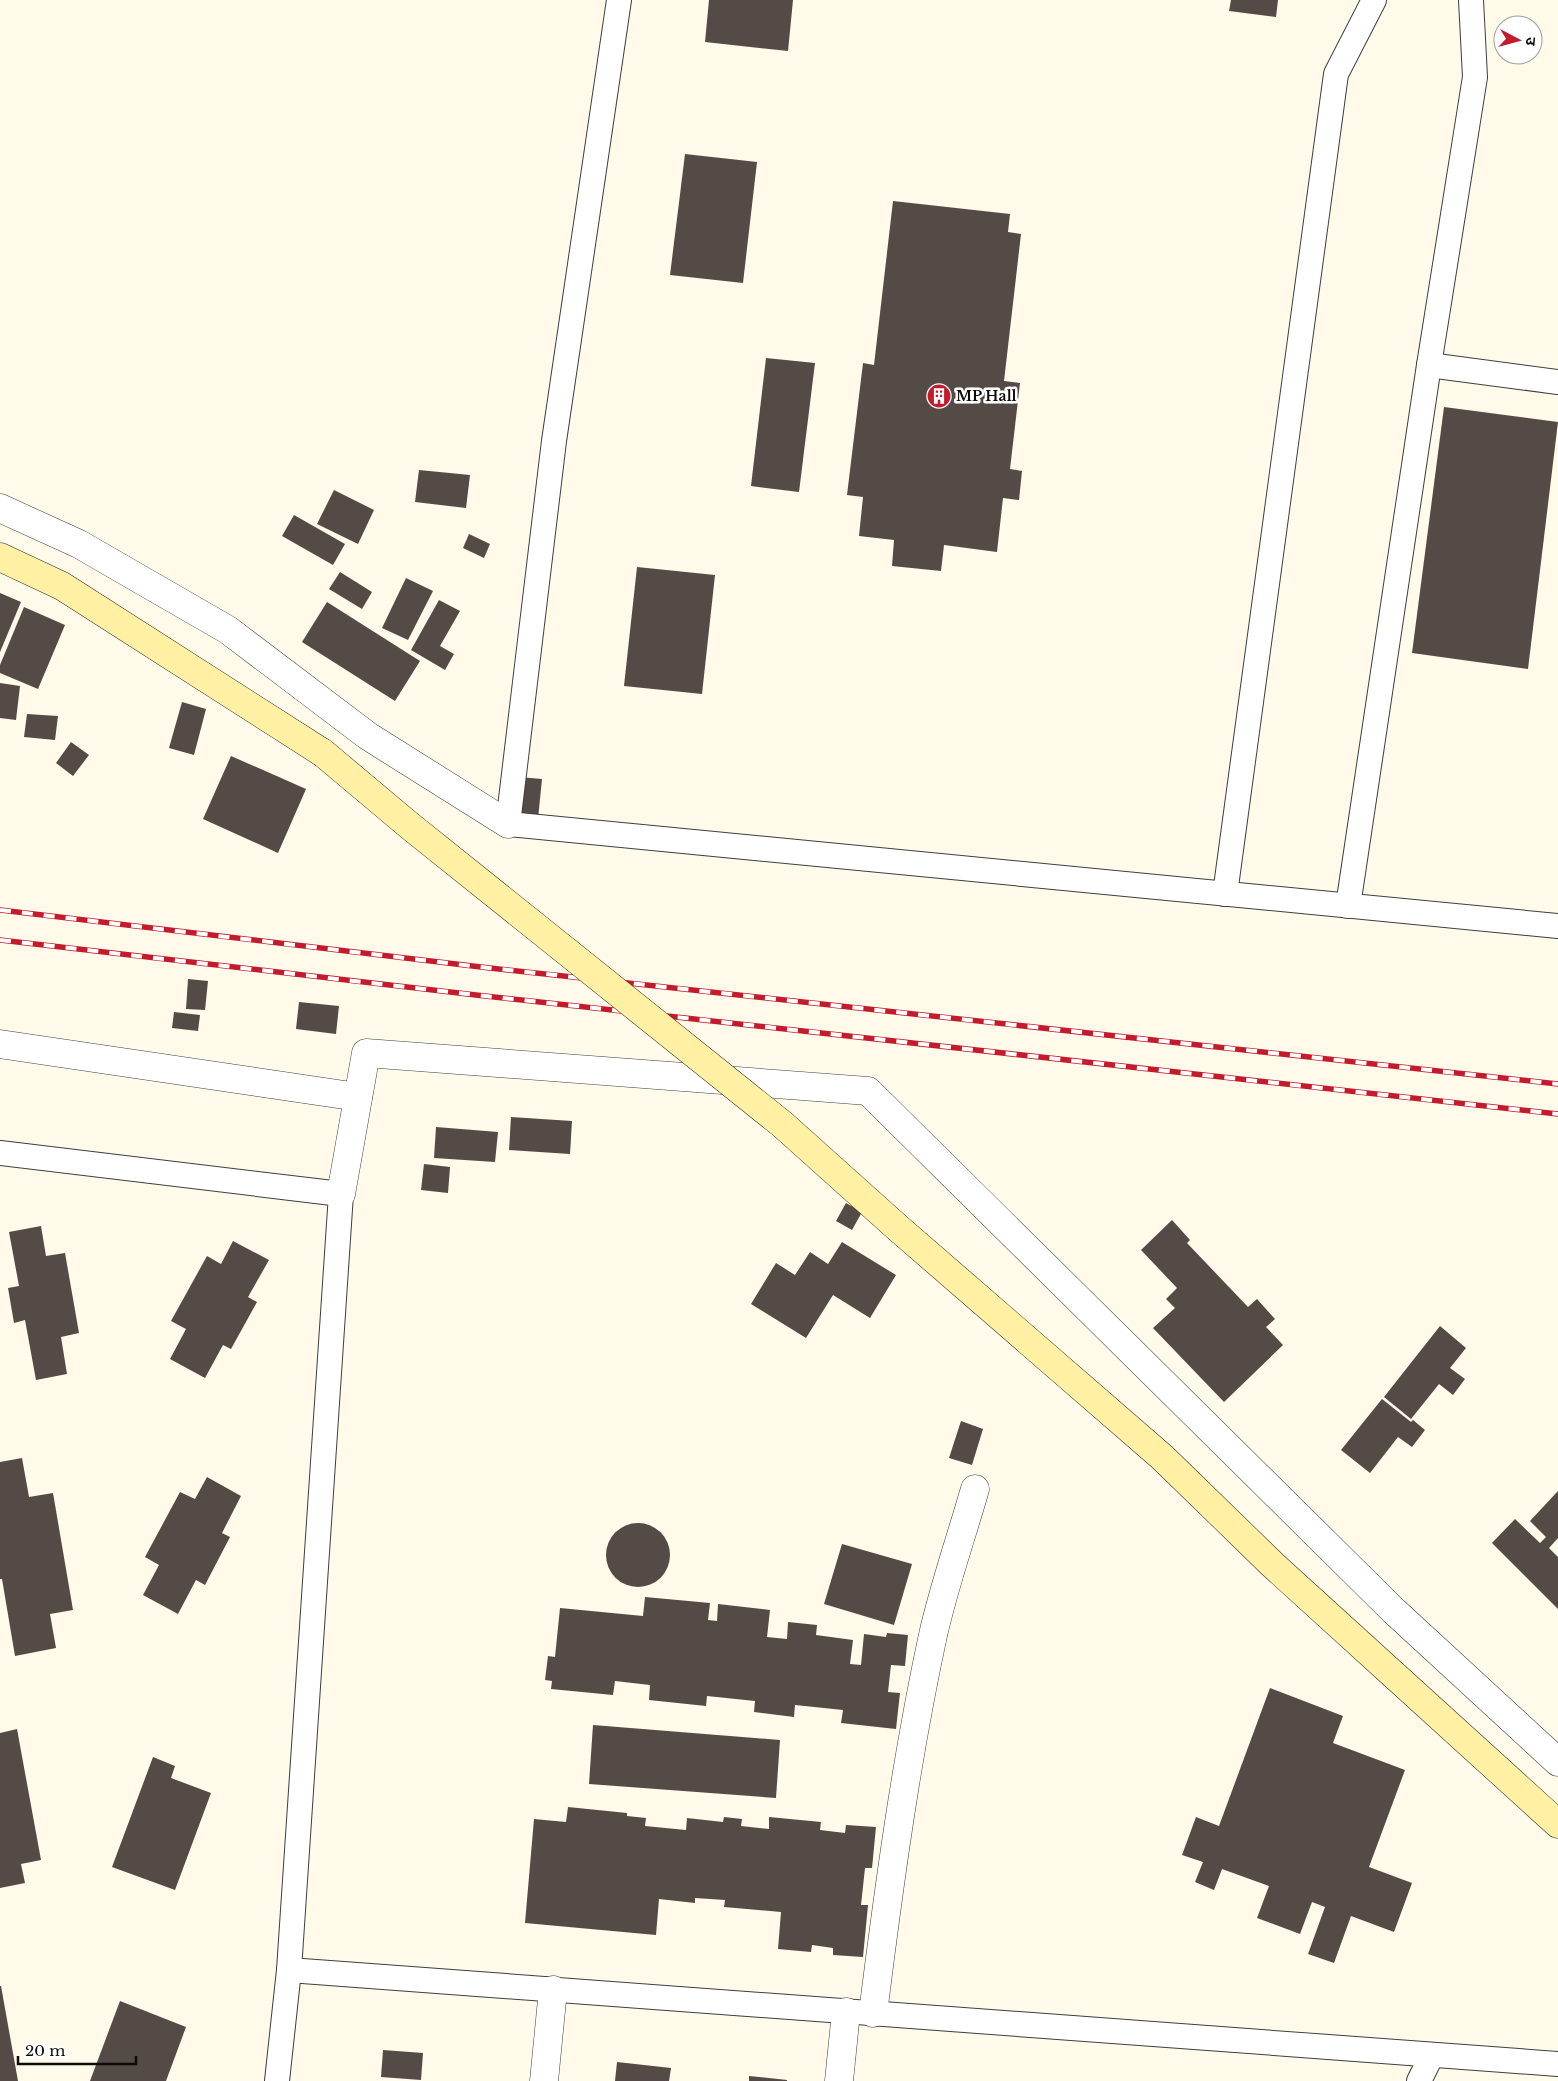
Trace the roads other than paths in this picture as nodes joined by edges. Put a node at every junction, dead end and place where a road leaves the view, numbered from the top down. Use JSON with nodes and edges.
{"nodes":[{"id":1,"x":619,"y":0,"type":"edge"},
{"id":2,"x":1374,"y":0,"type":"edge"},
{"id":3,"x":1470,"y":0,"type":"edge"},
{"id":4,"x":1429,"y":365,"type":"junction"},
{"id":5,"x":1558,"y":382,"type":"edge"},
{"id":6,"x":0,"y":508,"type":"edge"},
{"id":7,"x":0,"y":558,"type":"edge"},
{"id":8,"x":508,"y":824,"type":"junction"},
{"id":9,"x":1225,"y":894,"type":"junction"},
{"id":10,"x":1348,"y":906,"type":"junction"},
{"id":11,"x":1558,"y":926,"type":"edge"},
{"id":12,"x":0,"y":1044,"type":"edge"},
{"id":13,"x":358,"y":1097,"type":"junction"},
{"id":14,"x":0,"y":1153,"type":"edge"},
{"id":15,"x":341,"y":1194,"type":"junction"},
{"id":16,"x":975,"y":1489,"type":"dead end"},
{"id":17,"x":1558,"y":1762,"type":"edge"},
{"id":18,"x":1558,"y":1824,"type":"edge"},
{"id":19,"x":289,"y":1970,"type":"junction"},
{"id":20,"x":553,"y":1990,"type":"junction"},
{"id":21,"x":846,"y":2012,"type":"junction"},
{"id":22,"x":873,"y":2013,"type":"junction"},
{"id":23,"x":1432,"y":2055,"type":"junction"},
{"id":24,"x":1558,"y":2064,"type":"edge"},
{"id":25,"x":277,"y":2081,"type":"edge"},
{"id":26,"x":544,"y":2081,"type":"edge"},
{"id":27,"x":839,"y":2081,"type":"edge"},
{"id":28,"x":1419,"y":2081,"type":"edge"}],
"edges":[{"from":1,"to":8,"type":"lane"},
{"from":2,"to":9,"type":"lane"},
{"from":3,"to":4,"type":"lane"},
{"from":4,"to":5,"type":"lane"},
{"from":4,"to":10,"type":"lane"},
{"from":6,"to":8,"type":"street"},
{"from":7,"to":18,"type":"street","bridge":true},
{"from":8,"to":9,"type":"lane"},
{"from":9,"to":10,"type":"lane"},
{"from":10,"to":11,"type":"lane"},
{"from":12,"to":13,"type":"street"},
{"from":13,"to":15,"type":"street"},
{"from":13,"to":17,"type":"street"},
{"from":14,"to":15,"type":"lane"},
{"from":15,"to":19,"type":"lane"},
{"from":16,"to":22,"type":"street"},
{"from":19,"to":20,"type":"lane"},
{"from":19,"to":25,"type":"lane"},
{"from":20,"to":21,"type":"lane"},
{"from":20,"to":26,"type":"street"},
{"from":21,"to":22,"type":"lane"},
{"from":21,"to":27,"type":"street"},
{"from":22,"to":23,"type":"lane"},
{"from":23,"to":24,"type":"lane"},
{"from":23,"to":28,"type":"lane"}]}
